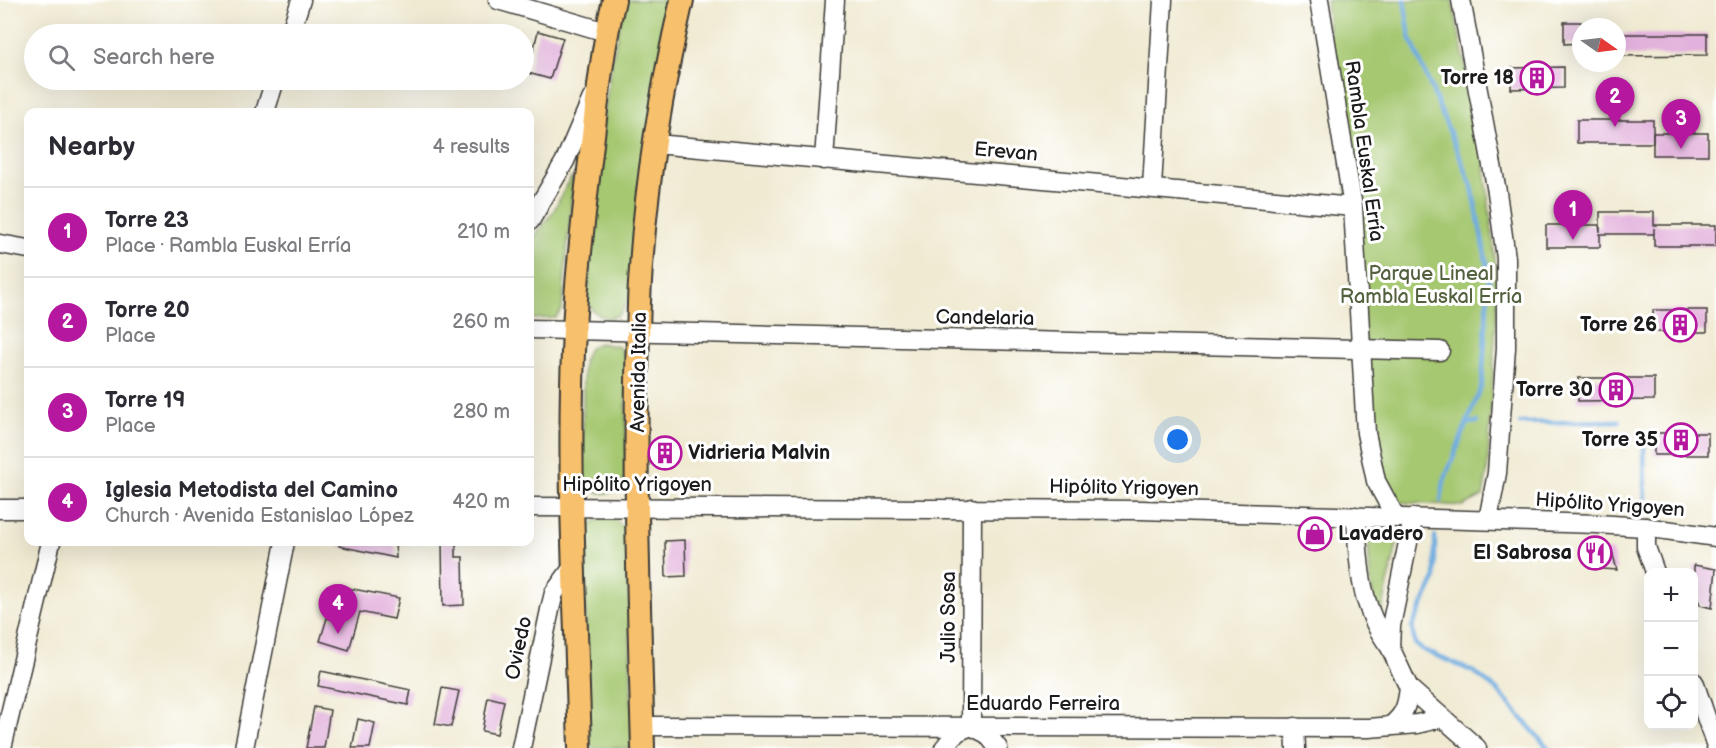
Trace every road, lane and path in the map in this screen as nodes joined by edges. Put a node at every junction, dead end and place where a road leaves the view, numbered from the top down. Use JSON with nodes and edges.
{"nodes":[{"id":1,"x":301,"y":0,"type":"edge"},
{"id":2,"x":498,"y":0,"type":"edge"},
{"id":3,"x":614,"y":0,"type":"edge"},
{"id":4,"x":682,"y":0,"type":"edge"},
{"id":5,"x":835,"y":0,"type":"edge"},
{"id":6,"x":1163,"y":0,"type":"edge"},
{"id":7,"x":1319,"y":0,"type":"edge"},
{"id":8,"x":1461,"y":0,"type":"edge"},
{"id":9,"x":293,"y":24,"type":"edge"},
{"id":10,"x":606,"y":32,"type":"junction"},
{"id":11,"x":600,"y":80,"type":"junction"},
{"id":12,"x":272,"y":90,"type":"edge"},
{"id":13,"x":266,"y":108,"type":"edge"},
{"id":14,"x":656,"y":144,"type":"junction"},
{"id":15,"x":824,"y":160,"type":"junction"},
{"id":16,"x":1152,"y":187,"type":"junction"},
{"id":17,"x":1353,"y":207,"type":"junction"},
{"id":18,"x":534,"y":214,"type":"edge"},
{"id":19,"x":0,"y":243,"type":"edge"},
{"id":20,"x":24,"y":248,"type":"edge"},
{"id":21,"x":534,"y":329,"type":"edge"},
{"id":22,"x":574,"y":329,"type":"junction"},
{"id":23,"x":638,"y":332,"type":"junction"},
{"id":24,"x":1360,"y":349,"type":"junction"},
{"id":25,"x":1440,"y":351,"type":"dead end"},
{"id":26,"x":534,"y":507,"type":"edge"},
{"id":27,"x":573,"y":507,"type":"junction"},
{"id":28,"x":972,"y":508,"type":"junction"},
{"id":29,"x":0,"y":509,"type":"edge"},
{"id":30,"x":24,"y":509,"type":"edge"},
{"id":31,"x":637,"y":509,"type":"junction"},
{"id":32,"x":1356,"y":516,"type":"junction"},
{"id":33,"x":1404,"y":518,"type":"junction"},
{"id":34,"x":1488,"y":520,"type":"junction"},
{"id":35,"x":1646,"y":527,"type":"junction"},
{"id":36,"x":1716,"y":537,"type":"edge"},
{"id":37,"x":50,"y":546,"type":"edge"},
{"id":38,"x":284,"y":546,"type":"edge"},
{"id":39,"x":575,"y":564,"type":"junction"},
{"id":40,"x":1653,"y":568,"type":"edge"},
{"id":41,"x":1390,"y":647,"type":"junction"},
{"id":42,"x":1409,"y":688,"type":"junction"},
{"id":43,"x":1698,"y":694,"type":"edge"},
{"id":44,"x":1442,"y":718,"type":"junction"},
{"id":45,"x":971,"y":726,"type":"junction"},
{"id":46,"x":1390,"y":726,"type":"junction"},
{"id":47,"x":1295,"y":727,"type":"junction"},
{"id":48,"x":643,"y":737,"type":"edge"},
{"id":49,"x":1716,"y":746,"type":"edge"},
{"id":50,"x":2,"y":748,"type":"edge"},
{"id":51,"x":244,"y":748,"type":"edge"},
{"id":52,"x":521,"y":748,"type":"edge"},
{"id":53,"x":580,"y":748,"type":"edge"},
{"id":54,"x":944,"y":748,"type":"edge"},
{"id":55,"x":998,"y":748,"type":"edge"},
{"id":56,"x":1296,"y":748,"type":"edge"},
{"id":57,"x":1477,"y":748,"type":"edge"}],
"edges":[{"from":1,"to":9,"type":"street"},
{"from":2,"to":10,"type":"street"},
{"from":3,"to":10,"type":"main road"},
{"from":4,"to":14,"type":"main road","name":"Avenida Italia"},
{"from":5,"to":15,"type":"street"},
{"from":6,"to":16,"type":"street"},
{"from":7,"to":17,"type":"street","name":"Rambla Euskal Erría"},
{"from":8,"to":34,"type":"street"},
{"from":10,"to":11,"type":"main road"},
{"from":11,"to":18,"type":"street"},
{"from":11,"to":22,"type":"main road"},
{"from":12,"to":13,"type":"street"},
{"from":14,"to":15,"type":"street","name":"Erevan"},
{"from":14,"to":23,"type":"main road","name":"Avenida Italia"},
{"from":15,"to":16,"type":"street","name":"Erevan"},
{"from":16,"to":17,"type":"street","name":"Erevan"},
{"from":17,"to":24,"type":"street","name":"Rambla Euskal Erría"},
{"from":19,"to":20,"type":"street"},
{"from":21,"to":22,"type":"street","name":"Candelaria"},
{"from":22,"to":23,"type":"street","name":"Candelaria"},
{"from":22,"to":27,"type":"main road"},
{"from":23,"to":24,"type":"street","name":"Candelaria"},
{"from":23,"to":31,"type":"main road","name":"Avenida Italia"},
{"from":24,"to":25,"type":"street","name":"Candelaria"},
{"from":24,"to":33,"type":"street","name":"Rambla Euskal Erría"},
{"from":26,"to":27,"type":"street","name":"Hipólito Yrigoyen"},
{"from":27,"to":31,"type":"street","name":"Hipólito Yrigoyen"},
{"from":27,"to":39,"type":"main road"},
{"from":28,"to":31,"type":"street","name":"Hipólito Yrigoyen"},
{"from":28,"to":32,"type":"street","name":"Hipólito Yrigoyen"},
{"from":28,"to":45,"type":"street","name":"Julio Sosa"},
{"from":29,"to":30,"type":"street"},
{"from":31,"to":48,"type":"main road","name":"Avenida Italia"},
{"from":32,"to":33,"type":"street","name":"Hipólito Yrigoyen"},
{"from":32,"to":41,"type":"street"},
{"from":33,"to":34,"type":"street","name":"Hipólito Yrigoyen"},
{"from":33,"to":41,"type":"street"},
{"from":34,"to":35,"type":"street","name":"Hipólito Yrigoyen"},
{"from":35,"to":36,"type":"street","name":"Hipólito Yrigoyen"},
{"from":35,"to":40,"type":"street"},
{"from":37,"to":50,"type":"street"},
{"from":38,"to":51,"type":"street"},
{"from":39,"to":52,"type":"street","name":"Oviedo"},
{"from":39,"to":53,"type":"main road"},
{"from":41,"to":42,"type":"street"},
{"from":42,"to":44,"type":"street"},
{"from":42,"to":46,"type":"street"},
{"from":43,"to":49,"type":"street"},
{"from":44,"to":46,"type":"street","name":"Eduardo Ferreira"},
{"from":44,"to":57,"type":"street"},
{"from":45,"to":47,"type":"street","name":"Eduardo Ferreira"},
{"from":45,"to":48,"type":"street","name":"Eduardo Ferreira"},
{"from":45,"to":54,"type":"street"},
{"from":45,"to":55,"type":"street"},
{"from":46,"to":47,"type":"street","name":"Eduardo Ferreira"},
{"from":47,"to":56,"type":"street"}]}
